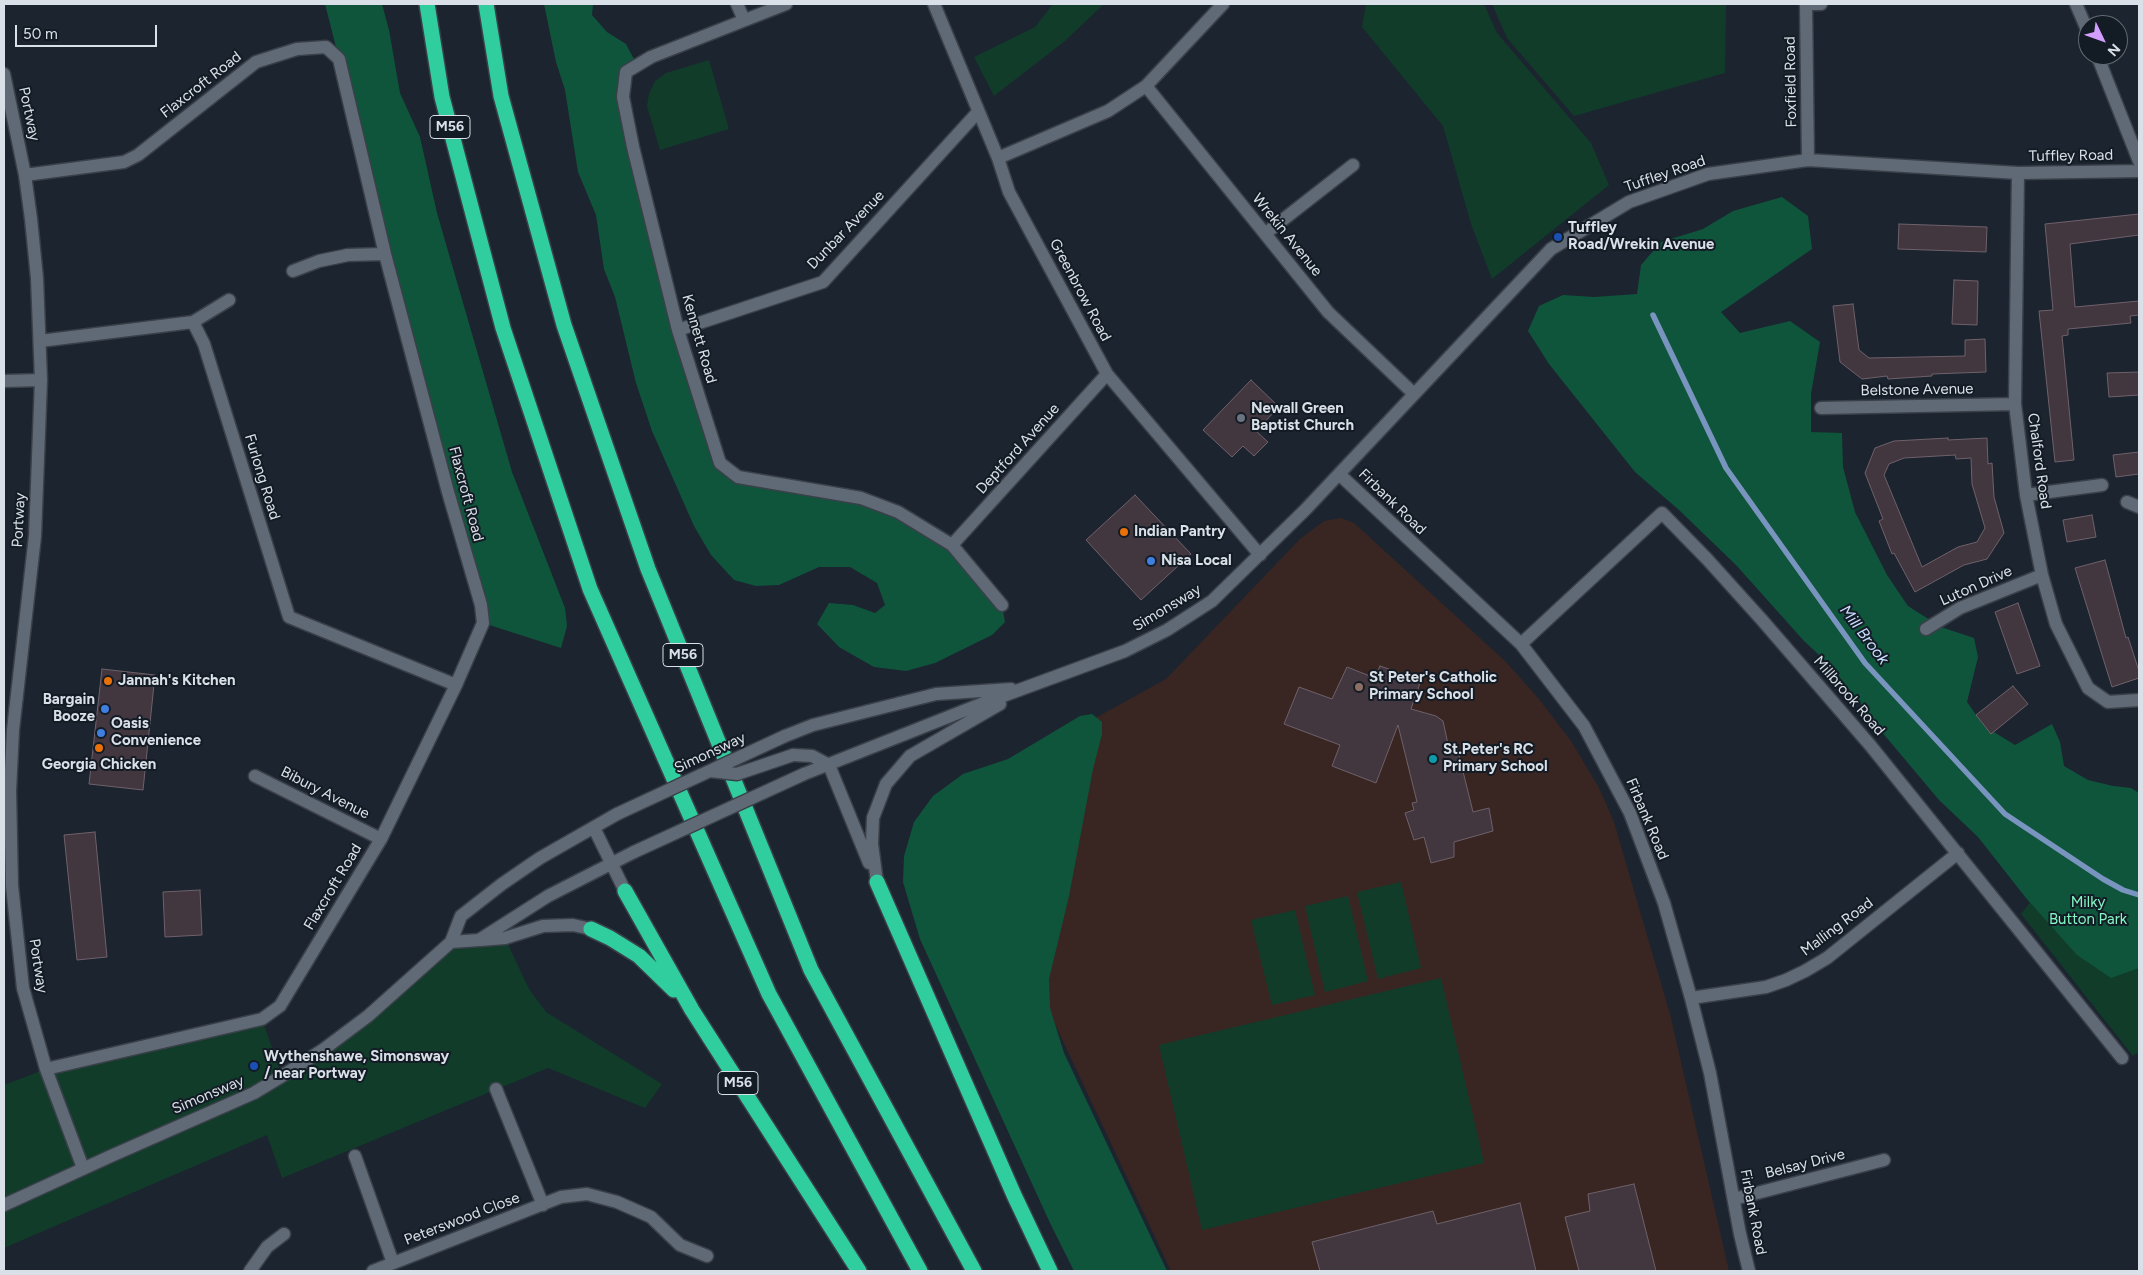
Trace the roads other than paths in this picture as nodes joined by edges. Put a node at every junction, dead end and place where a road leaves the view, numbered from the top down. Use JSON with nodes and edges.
{"nodes":[{"id":1,"x":427,"y":4,"type":"edge"},
{"id":2,"x":486,"y":4,"type":"edge"},
{"id":3,"x":737,"y":4,"type":"edge"},
{"id":4,"x":786,"y":4,"type":"edge"},
{"id":5,"x":934,"y":4,"type":"edge"},
{"id":6,"x":1223,"y":4,"type":"edge"},
{"id":7,"x":1806,"y":4,"type":"edge"},
{"id":8,"x":1821,"y":4,"type":"edge"},
{"id":9,"x":744,"y":20,"type":"junction"},
{"id":10,"x":2102,"y":65,"type":"edge"},
{"id":11,"x":4,"y":74,"type":"edge"},
{"id":12,"x":1146,"y":86,"type":"junction"},
{"id":13,"x":978,"y":113,"type":"junction"},
{"id":14,"x":998,"y":158,"type":"junction"},
{"id":15,"x":1808,"y":160,"type":"junction"},
{"id":16,"x":2139,"y":161,"type":"edge"},
{"id":17,"x":1353,"y":164,"type":"dead end"},
{"id":18,"x":2139,"y":171,"type":"edge"},
{"id":19,"x":2018,"y":173,"type":"junction"},
{"id":20,"x":25,"y":175,"type":"junction"},
{"id":21,"x":1266,"y":233,"type":"junction"},
{"id":22,"x":385,"y":254,"type":"junction"},
{"id":23,"x":293,"y":271,"type":"dead end"},
{"id":24,"x":229,"y":300,"type":"dead end"},
{"id":25,"x":193,"y":322,"type":"junction"},
{"id":26,"x":678,"y":330,"type":"junction"},
{"id":27,"x":40,"y":341,"type":"junction"},
{"id":28,"x":1107,"y":374,"type":"junction"},
{"id":29,"x":41,"y":380,"type":"junction"},
{"id":30,"x":4,"y":381,"type":"edge"},
{"id":31,"x":1414,"y":394,"type":"junction"},
{"id":32,"x":2014,"y":404,"type":"junction"},
{"id":33,"x":1821,"y":408,"type":"dead end"},
{"id":34,"x":1339,"y":474,"type":"junction"},
{"id":35,"x":2102,"y":485,"type":"dead end"},
{"id":36,"x":2026,"y":495,"type":"junction"},
{"id":37,"x":2127,"y":502,"type":"dead end"},
{"id":38,"x":2139,"y":507,"type":"edge"},
{"id":39,"x":952,"y":545,"type":"junction"},
{"id":40,"x":1260,"y":555,"type":"junction"},
{"id":41,"x":2042,"y":575,"type":"junction"},
{"id":42,"x":1002,"y":605,"type":"dead end"},
{"id":43,"x":1926,"y":629,"type":"dead end"},
{"id":44,"x":1521,"y":644,"type":"junction"},
{"id":45,"x":456,"y":685,"type":"junction"},
{"id":46,"x":1028,"y":688,"type":"junction"},
{"id":47,"x":2139,"y":700,"type":"edge"},
{"id":48,"x":8,"y":731,"type":"edge"},
{"id":49,"x":829,"y":764,"type":"junction"},
{"id":50,"x":710,"y":771,"type":"junction"},
{"id":51,"x":255,"y":776,"type":"dead end"},
{"id":52,"x":594,"y":828,"type":"junction"},
{"id":53,"x":381,"y":839,"type":"junction"},
{"id":54,"x":1958,"y":853,"type":"junction"},
{"id":55,"x":611,"y":864,"type":"junction"},
{"id":56,"x":877,"y":882,"type":"junction"},
{"id":57,"x":625,"y":891,"type":"joint"},
{"id":58,"x":590,"y":929,"type":"joint"},
{"id":59,"x":479,"y":940,"type":"junction"},
{"id":60,"x":451,"y":942,"type":"junction"},
{"id":61,"x":1690,"y":998,"type":"junction"},
{"id":62,"x":692,"y":1010,"type":"junction"},
{"id":63,"x":2122,"y":1058,"type":"dead end"},
{"id":64,"x":46,"y":1068,"type":"junction"},
{"id":65,"x":496,"y":1089,"type":"dead end"},
{"id":66,"x":355,"y":1156,"type":"dead end"},
{"id":67,"x":1884,"y":1160,"type":"dead end"},
{"id":68,"x":82,"y":1168,"type":"junction"},
{"id":69,"x":1734,"y":1199,"type":"junction"},
{"id":70,"x":543,"y":1204,"type":"junction"},
{"id":71,"x":4,"y":1205,"type":"edge"},
{"id":72,"x":284,"y":1234,"type":"dead end"},
{"id":73,"x":707,"y":1256,"type":"dead end"},
{"id":74,"x":393,"y":1263,"type":"junction"},
{"id":75,"x":250,"y":1271,"type":"edge"},
{"id":76,"x":373,"y":1271,"type":"edge"},
{"id":77,"x":859,"y":1271,"type":"edge"},
{"id":78,"x":920,"y":1271,"type":"edge"},
{"id":79,"x":974,"y":1271,"type":"edge"},
{"id":80,"x":1050,"y":1271,"type":"edge"},
{"id":81,"x":1749,"y":1271,"type":"edge"}],
"edges":[{"from":1,"to":78,"type":"highway","number":"M56"},
{"from":2,"to":79,"type":"highway","number":"M56"},
{"from":3,"to":9,"type":"street"},
{"from":4,"to":9,"type":"street","name":"Kennett Road"},
{"from":5,"to":13,"type":"street","name":"Greenbrow Road"},
{"from":6,"to":12,"type":"street"},
{"from":7,"to":8,"type":"street"},
{"from":7,"to":15,"type":"street","name":"Foxfield Road"},
{"from":9,"to":26,"type":"street","name":"Kennett Road"},
{"from":10,"to":16,"type":"street"},
{"from":11,"to":20,"type":"street","name":"Portway"},
{"from":12,"to":14,"type":"street"},
{"from":12,"to":21,"type":"street","name":"Wrekin Avenue"},
{"from":13,"to":14,"type":"street","name":"Greenbrow Road"},
{"from":13,"to":26,"type":"street","name":"Dunbar Avenue"},
{"from":14,"to":28,"type":"street","name":"Greenbrow Road"},
{"from":15,"to":19,"type":"street","name":"Tuffley Road"},
{"from":15,"to":31,"type":"street","name":"Tuffley Road"},
{"from":17,"to":21,"type":"street"},
{"from":18,"to":19,"type":"street","name":"Tuffley Road"},
{"from":19,"to":32,"type":"street","name":"Chalford Road"},
{"from":20,"to":22,"type":"street","name":"Flaxcroft Road"},
{"from":20,"to":27,"type":"street","name":"Portway"},
{"from":21,"to":31,"type":"street","name":"Wrekin Avenue"},
{"from":22,"to":23,"type":"street"},
{"from":22,"to":45,"type":"street","name":"Flaxcroft Road"},
{"from":24,"to":25,"type":"street"},
{"from":25,"to":27,"type":"street"},
{"from":25,"to":45,"type":"street","name":"Furlong Road"},
{"from":26,"to":39,"type":"street","name":"Kennett Road"},
{"from":27,"to":29,"type":"street","name":"Portway"},
{"from":28,"to":39,"type":"street","name":"Deptford Avenue"},
{"from":28,"to":40,"type":"street","name":"Greenbrow Road"},
{"from":29,"to":30,"type":"street"},
{"from":29,"to":48,"type":"street","name":"Portway"},
{"from":31,"to":34,"type":"street","name":"Tuffley Road"},
{"from":32,"to":33,"type":"street","name":"Belstone Avenue"},
{"from":32,"to":36,"type":"street","name":"Chalford Road"},
{"from":34,"to":40,"type":"street","name":"Simonsway"},
{"from":34,"to":44,"type":"street","name":"Firbank Road"},
{"from":35,"to":36,"type":"street"},
{"from":36,"to":41,"type":"street","name":"Chalford Road"},
{"from":37,"to":38,"type":"street"},
{"from":39,"to":42,"type":"street","name":"Kennett Road"},
{"from":40,"to":46,"type":"street","name":"Simonsway"},
{"from":41,"to":43,"type":"street","name":"Luton Drive"},
{"from":41,"to":47,"type":"street","name":"Chalford Road"},
{"from":44,"to":54,"type":"street","name":"Millbrook Road"},
{"from":44,"to":61,"type":"street","name":"Firbank Road"},
{"from":45,"to":53,"type":"street","name":"Flaxcroft Road"},
{"from":46,"to":49,"type":"street","name":"Simonsway"},
{"from":46,"to":50,"type":"street","name":"Simonsway","bridge":true},
{"from":46,"to":56,"type":"street"},
{"from":48,"to":64,"type":"street","name":"Portway"},
{"from":49,"to":50,"type":"street","bridge":true},
{"from":49,"to":55,"type":"street","name":"Simonsway","bridge":true},
{"from":49,"to":56,"type":"street"},
{"from":50,"to":52,"type":"street","name":"Simonsway","bridge":true},
{"from":51,"to":53,"type":"street","name":"Bibury Avenue"},
{"from":52,"to":55,"type":"street"},
{"from":52,"to":60,"type":"street","name":"Simonsway"},
{"from":53,"to":64,"type":"street","name":"Flaxcroft Road"},
{"from":54,"to":61,"type":"street","name":"Malling Road"},
{"from":54,"to":63,"type":"street","name":"Millbrook Road"},
{"from":55,"to":57,"type":"street"},
{"from":55,"to":59,"type":"street","name":"Simonsway"},
{"from":56,"to":80,"type":"highway"},
{"from":57,"to":62,"type":"highway","number":"M56"},
{"from":58,"to":59,"type":"street"},
{"from":58,"to":62,"type":"highway","number":"M56"},
{"from":59,"to":60,"type":"street","name":"Simonsway"},
{"from":60,"to":68,"type":"street","name":"Simonsway"},
{"from":61,"to":69,"type":"street","name":"Firbank Road"},
{"from":62,"to":77,"type":"highway","number":"M56"},
{"from":64,"to":68,"type":"street","name":"Portway"},
{"from":65,"to":70,"type":"street","name":"Peterswood Close"},
{"from":66,"to":74,"type":"street","name":"Peterswood Close"},
{"from":67,"to":69,"type":"street","name":"Belsay Drive"},
{"from":68,"to":71,"type":"street","name":"Simonsway"},
{"from":69,"to":81,"type":"street","name":"Firbank Road"},
{"from":70,"to":73,"type":"street","name":"Peterswood Close"},
{"from":70,"to":74,"type":"street","name":"Peterswood Close"},
{"from":72,"to":75,"type":"street"},
{"from":74,"to":76,"type":"street","name":"Peterswood Close"}]}
